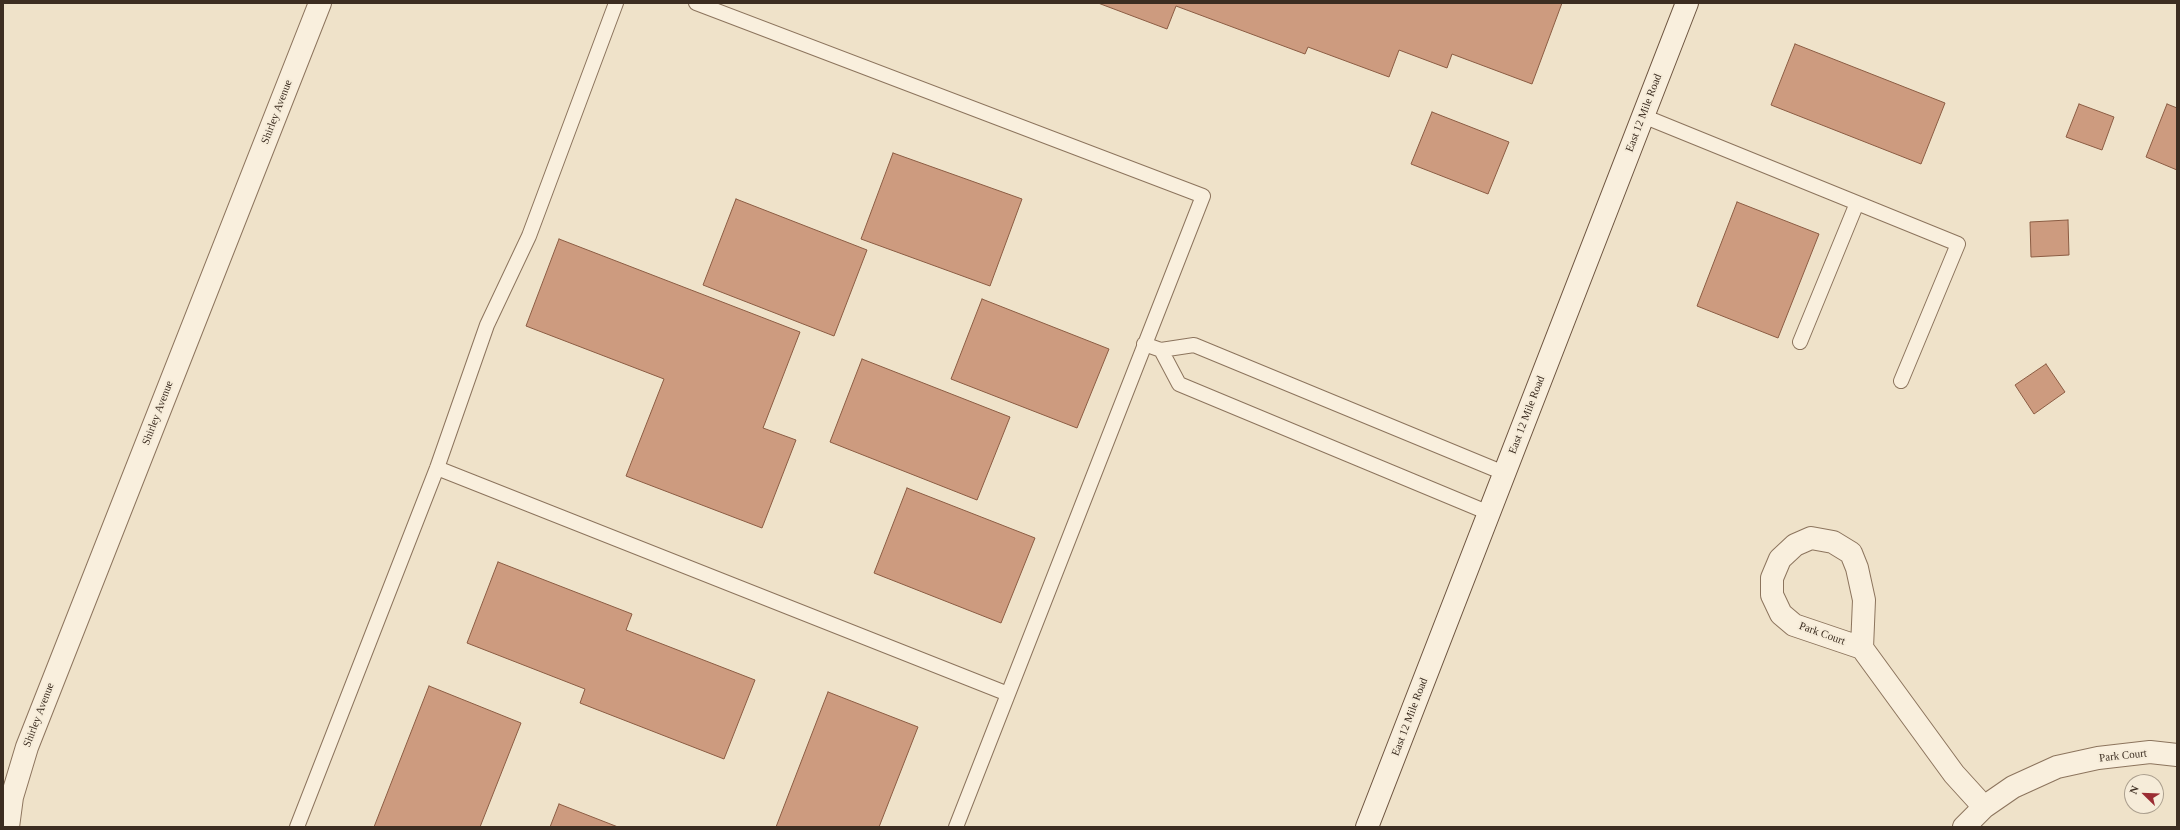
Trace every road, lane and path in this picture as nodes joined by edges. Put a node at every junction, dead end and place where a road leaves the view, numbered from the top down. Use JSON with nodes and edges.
{"nodes":[{"id":1,"x":320,"y":3,"type":"edge"},
{"id":2,"x":616,"y":3,"type":"edge"},
{"id":3,"x":696,"y":3,"type":"edge"},
{"id":4,"x":1687,"y":3,"type":"edge"},
{"id":5,"x":1643,"y":116,"type":"junction"},
{"id":6,"x":1856,"y":203,"type":"junction"},
{"id":7,"x":1800,"y":342,"type":"dead end"},
{"id":8,"x":1144,"y":344,"type":"junction"},
{"id":9,"x":1161,"y":350,"type":"junction"},
{"id":10,"x":1901,"y":381,"type":"dead end"},
{"id":11,"x":437,"y":468,"type":"junction"},
{"id":12,"x":1504,"y":473,"type":"junction"},
{"id":13,"x":1489,"y":513,"type":"junction"},
{"id":14,"x":1862,"y":648,"type":"junction"},
{"id":15,"x":1008,"y":694,"type":"junction"},
{"id":16,"x":2177,"y":755,"type":"edge"},
{"id":17,"x":1984,"y":807,"type":"junction"},
{"id":18,"x":8,"y":827,"type":"edge"},
{"id":19,"x":297,"y":827,"type":"edge"},
{"id":20,"x":956,"y":827,"type":"edge"},
{"id":21,"x":1367,"y":827,"type":"edge"},
{"id":22,"x":1964,"y":827,"type":"edge"}],
"edges":[{"from":1,"to":18,"type":"street","name":"Shirley Avenue"},
{"from":2,"to":11,"type":"lane"},
{"from":3,"to":8,"type":"lane"},
{"from":4,"to":5,"type":"street","name":"East 12 Mile Road"},
{"from":5,"to":6,"type":"lane"},
{"from":5,"to":12,"type":"street","name":"East 12 Mile Road"},
{"from":6,"to":7,"type":"lane"},
{"from":6,"to":10,"type":"lane"},
{"from":8,"to":9,"type":"lane"},
{"from":8,"to":15,"type":"lane"},
{"from":9,"to":12,"type":"lane"},
{"from":9,"to":13,"type":"lane"},
{"from":11,"to":15,"type":"lane"},
{"from":11,"to":19,"type":"lane"},
{"from":12,"to":13,"type":"street","name":"East 12 Mile Road"},
{"from":13,"to":21,"type":"street","name":"East 12 Mile Road"},
{"from":14,"to":14,"type":"street","name":"Park Court"},
{"from":14,"to":17,"type":"street"},
{"from":15,"to":20,"type":"lane"},
{"from":16,"to":17,"type":"street","name":"Park Court"},
{"from":17,"to":22,"type":"street","name":"Park Court"}]}
